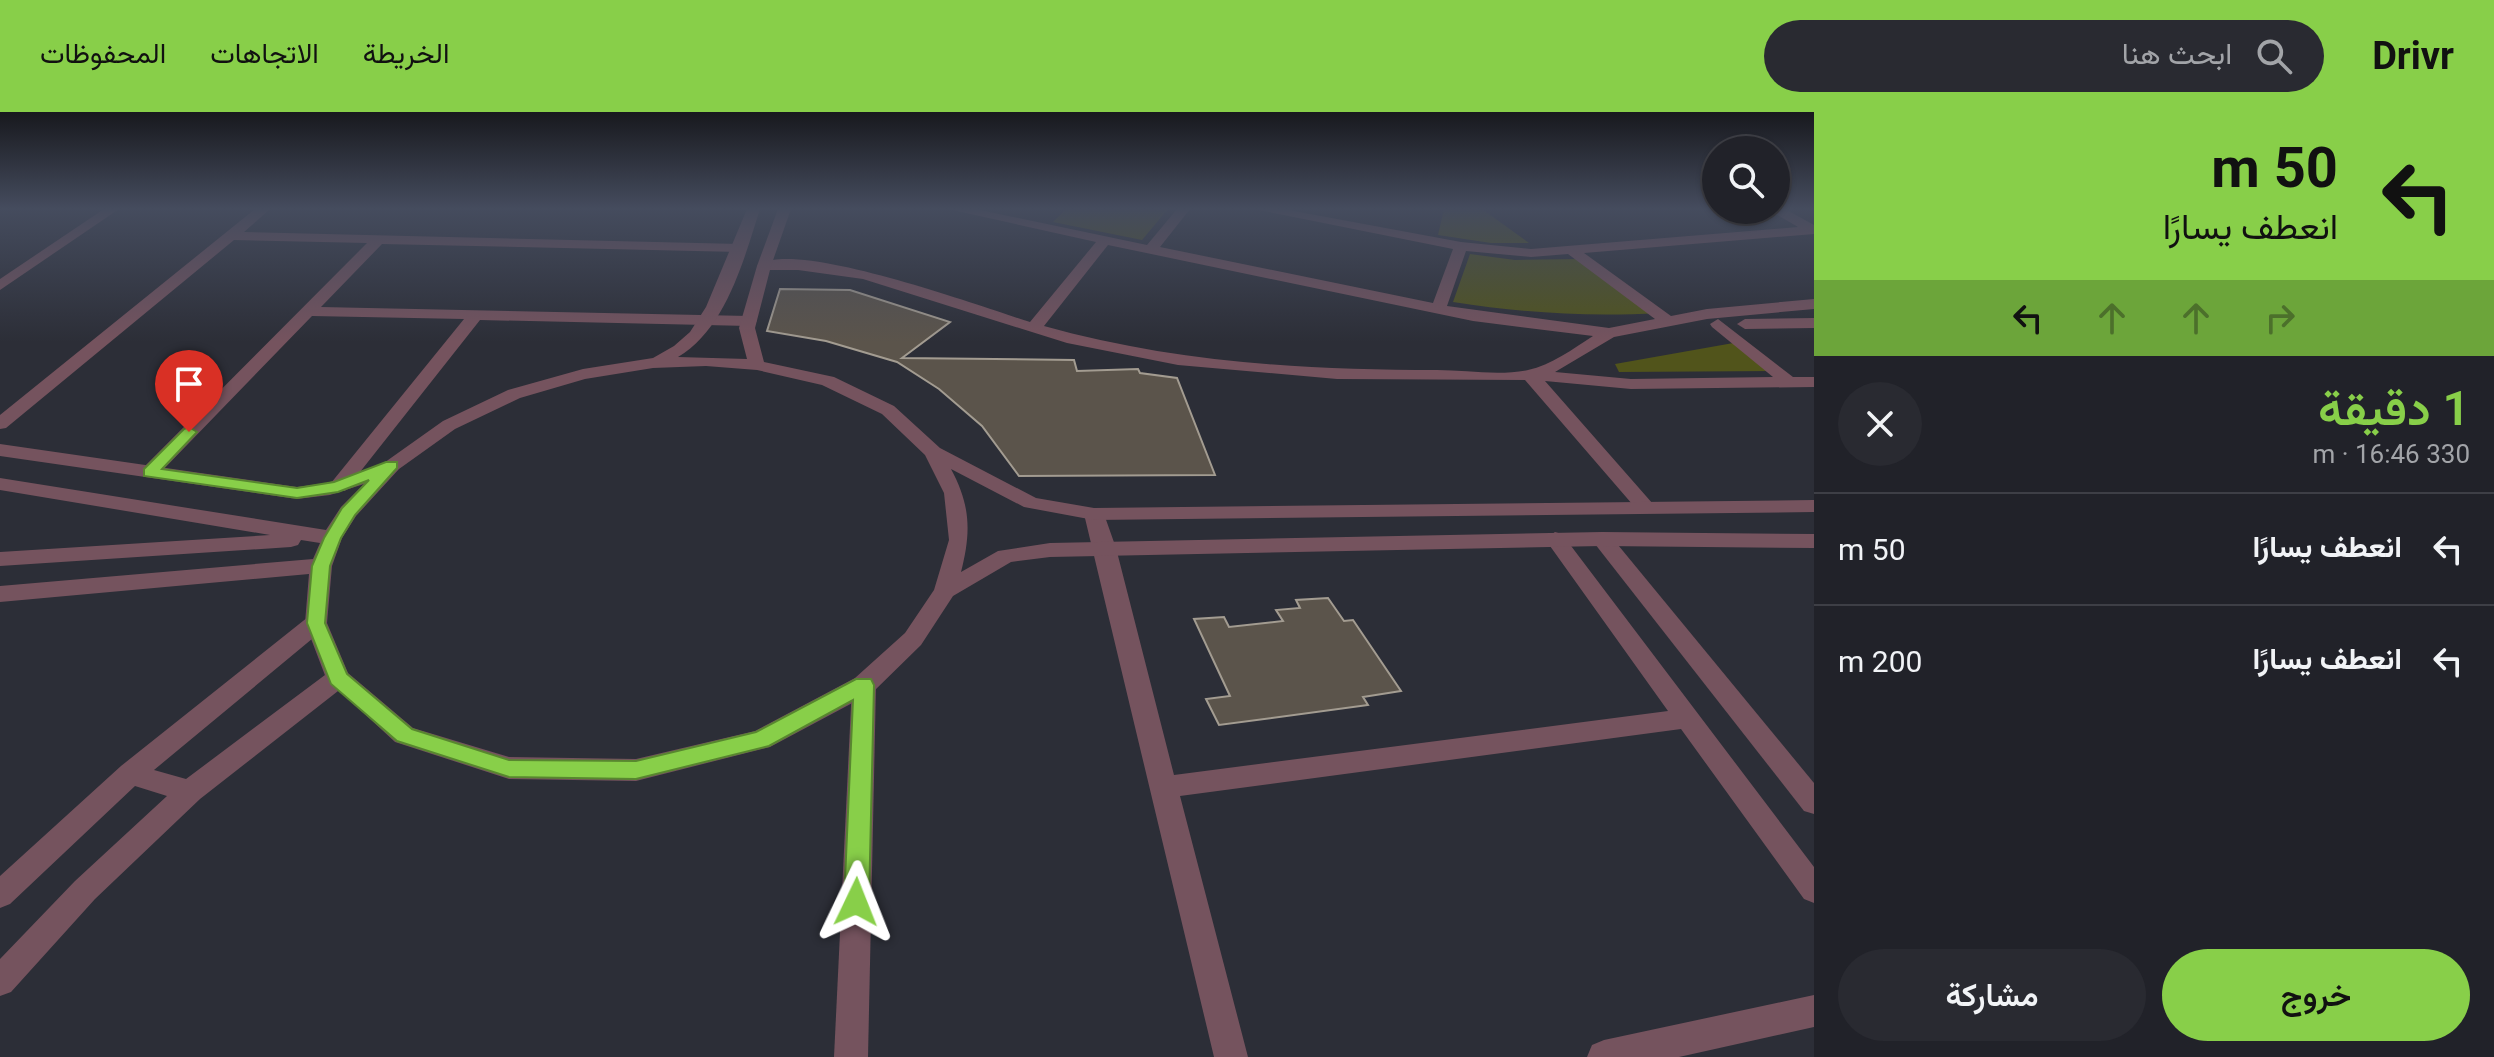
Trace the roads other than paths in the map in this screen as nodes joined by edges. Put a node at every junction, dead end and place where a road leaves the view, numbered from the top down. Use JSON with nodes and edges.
{"nodes":[{"id":1,"x":48,"y":253,"type":"edge"},
{"id":2,"x":210,"y":253,"type":"edge"},
{"id":3,"x":365,"y":253,"type":"edge"},
{"id":4,"x":737,"y":253,"type":"edge"},
{"id":5,"x":769,"y":253,"type":"edge"},
{"id":6,"x":1094,"y":253,"type":"edge"},
{"id":7,"x":1171,"y":253,"type":"edge"},
{"id":8,"x":1458,"y":253,"type":"edge"},
{"id":9,"x":1575,"y":253,"type":"edge"},
{"id":10,"x":764,"y":266,"type":"junction"},
{"id":11,"x":0,"y":286,"type":"edge"},
{"id":12,"x":1814,"y":304,"type":"edge"},
{"id":13,"x":1438,"y":309,"type":"junction"},
{"id":14,"x":308,"y":311,"type":"junction"},
{"id":15,"x":476,"y":314,"type":"junction"},
{"id":16,"x":705,"y":319,"type":"junction"},
{"id":17,"x":749,"y":321,"type":"junction"},
{"id":18,"x":1669,"y":322,"type":"junction"},
{"id":19,"x":1814,"y":323,"type":"edge"},
{"id":20,"x":1718,"y":324,"type":"junction"},
{"id":21,"x":1034,"y":328,"type":"junction"},
{"id":22,"x":1609,"y":333,"type":"junction"},
{"id":23,"x":653,"y":363,"type":"junction"},
{"id":24,"x":757,"y":365,"type":"junction"},
{"id":25,"x":1530,"y":375,"type":"junction"},
{"id":26,"x":1814,"y":382,"type":"edge"},
{"id":27,"x":1790,"y":383,"type":"junction"},
{"id":28,"x":0,"y":424,"type":"edge"},
{"id":29,"x":0,"y":450,"type":"edge"},
{"id":30,"x":933,"y":452,"type":"junction"},
{"id":31,"x":392,"y":465,"type":"junction"},
{"id":32,"x":150,"y":472,"type":"junction"},
{"id":33,"x":0,"y":484,"type":"edge"},
{"id":34,"x":338,"y":487,"type":"junction"},
{"id":35,"x":1814,"y":506,"type":"edge"},
{"id":36,"x":1646,"y":508,"type":"junction"},
{"id":37,"x":1094,"y":514,"type":"junction"},
{"id":38,"x":332,"y":538,"type":"junction"},
{"id":39,"x":1555,"y":539,"type":"junction"},
{"id":40,"x":1602,"y":539,"type":"junction"},
{"id":41,"x":1814,"y":541,"type":"edge"},
{"id":42,"x":1105,"y":548,"type":"junction"},
{"id":43,"x":0,"y":559,"type":"edge"},
{"id":44,"x":321,"y":566,"type":"junction"},
{"id":45,"x":945,"y":591,"type":"junction"},
{"id":46,"x":0,"y":594,"type":"edge"},
{"id":47,"x":316,"y":623,"type":"junction"},
{"id":48,"x":338,"y":678,"type":"junction"},
{"id":49,"x":864,"y":685,"type":"junction"},
{"id":50,"x":1687,"y":718,"type":"junction"},
{"id":51,"x":130,"y":774,"type":"junction"},
{"id":52,"x":1164,"y":787,"type":"junction"},
{"id":53,"x":190,"y":791,"type":"junction"},
{"id":54,"x":1814,"y":803,"type":"edge"},
{"id":55,"x":1814,"y":890,"type":"edge"},
{"id":56,"x":0,"y":895,"type":"edge"},
{"id":57,"x":0,"y":981,"type":"edge"},
{"id":58,"x":1814,"y":1011,"type":"edge"},
{"id":59,"x":851,"y":1057,"type":"edge"},
{"id":60,"x":1231,"y":1057,"type":"edge"},
{"id":61,"x":1604,"y":1057,"type":"edge"}],
"edges":[{"from":1,"to":11,"type":"street"},
{"from":2,"to":28,"type":"street"},
{"from":3,"to":14,"type":"street"},
{"from":4,"to":16,"type":"street"},
{"from":5,"to":10,"type":"street"},
{"from":6,"to":21,"type":"street"},
{"from":7,"to":13,"type":"street"},
{"from":8,"to":13,"type":"street"},
{"from":9,"to":18,"type":"street"},
{"from":10,"to":17,"type":"street"},
{"from":10,"to":21,"type":"street"},
{"from":12,"to":18,"type":"street"},
{"from":13,"to":22,"type":"street"},
{"from":14,"to":15,"type":"street"},
{"from":14,"to":32,"type":"street"},
{"from":15,"to":16,"type":"street"},
{"from":15,"to":34,"type":"street"},
{"from":16,"to":17,"type":"street"},
{"from":16,"to":23,"type":"street"},
{"from":17,"to":24,"type":"street"},
{"from":18,"to":20,"type":"street"},
{"from":18,"to":22,"type":"street"},
{"from":19,"to":20,"type":"street"},
{"from":20,"to":27,"type":"street"},
{"from":21,"to":25,"type":"street"},
{"from":22,"to":25,"type":"street"},
{"from":23,"to":24,"type":"street"},
{"from":23,"to":31,"type":"street"},
{"from":24,"to":30,"type":"street"},
{"from":25,"to":27,"type":"street"},
{"from":25,"to":36,"type":"street"},
{"from":26,"to":27,"type":"street"},
{"from":29,"to":32,"type":"street"},
{"from":30,"to":37,"type":"street"},
{"from":30,"to":45,"type":"street"},
{"from":31,"to":34,"type":"street"},
{"from":31,"to":38,"type":"street"},
{"from":32,"to":34,"type":"street"},
{"from":33,"to":38,"type":"street"},
{"from":35,"to":36,"type":"street"},
{"from":36,"to":37,"type":"street"},
{"from":37,"to":42,"type":"street"},
{"from":38,"to":43,"type":"street"},
{"from":38,"to":44,"type":"street"},
{"from":39,"to":40,"type":"street"},
{"from":39,"to":42,"type":"street"},
{"from":39,"to":50,"type":"street"},
{"from":40,"to":41,"type":"street"},
{"from":40,"to":54,"type":"street"},
{"from":42,"to":45,"type":"street"},
{"from":42,"to":52,"type":"street"},
{"from":44,"to":46,"type":"street"},
{"from":44,"to":47,"type":"street"},
{"from":45,"to":49,"type":"street"},
{"from":47,"to":48,"type":"street"},
{"from":47,"to":51,"type":"street"},
{"from":48,"to":49,"type":"street"},
{"from":48,"to":53,"type":"street"},
{"from":49,"to":59,"type":"street"},
{"from":50,"to":52,"type":"street"},
{"from":50,"to":55,"type":"street"},
{"from":51,"to":53,"type":"street"},
{"from":51,"to":56,"type":"street"},
{"from":52,"to":60,"type":"street"},
{"from":53,"to":57,"type":"street"},
{"from":58,"to":61,"type":"street"}]}
